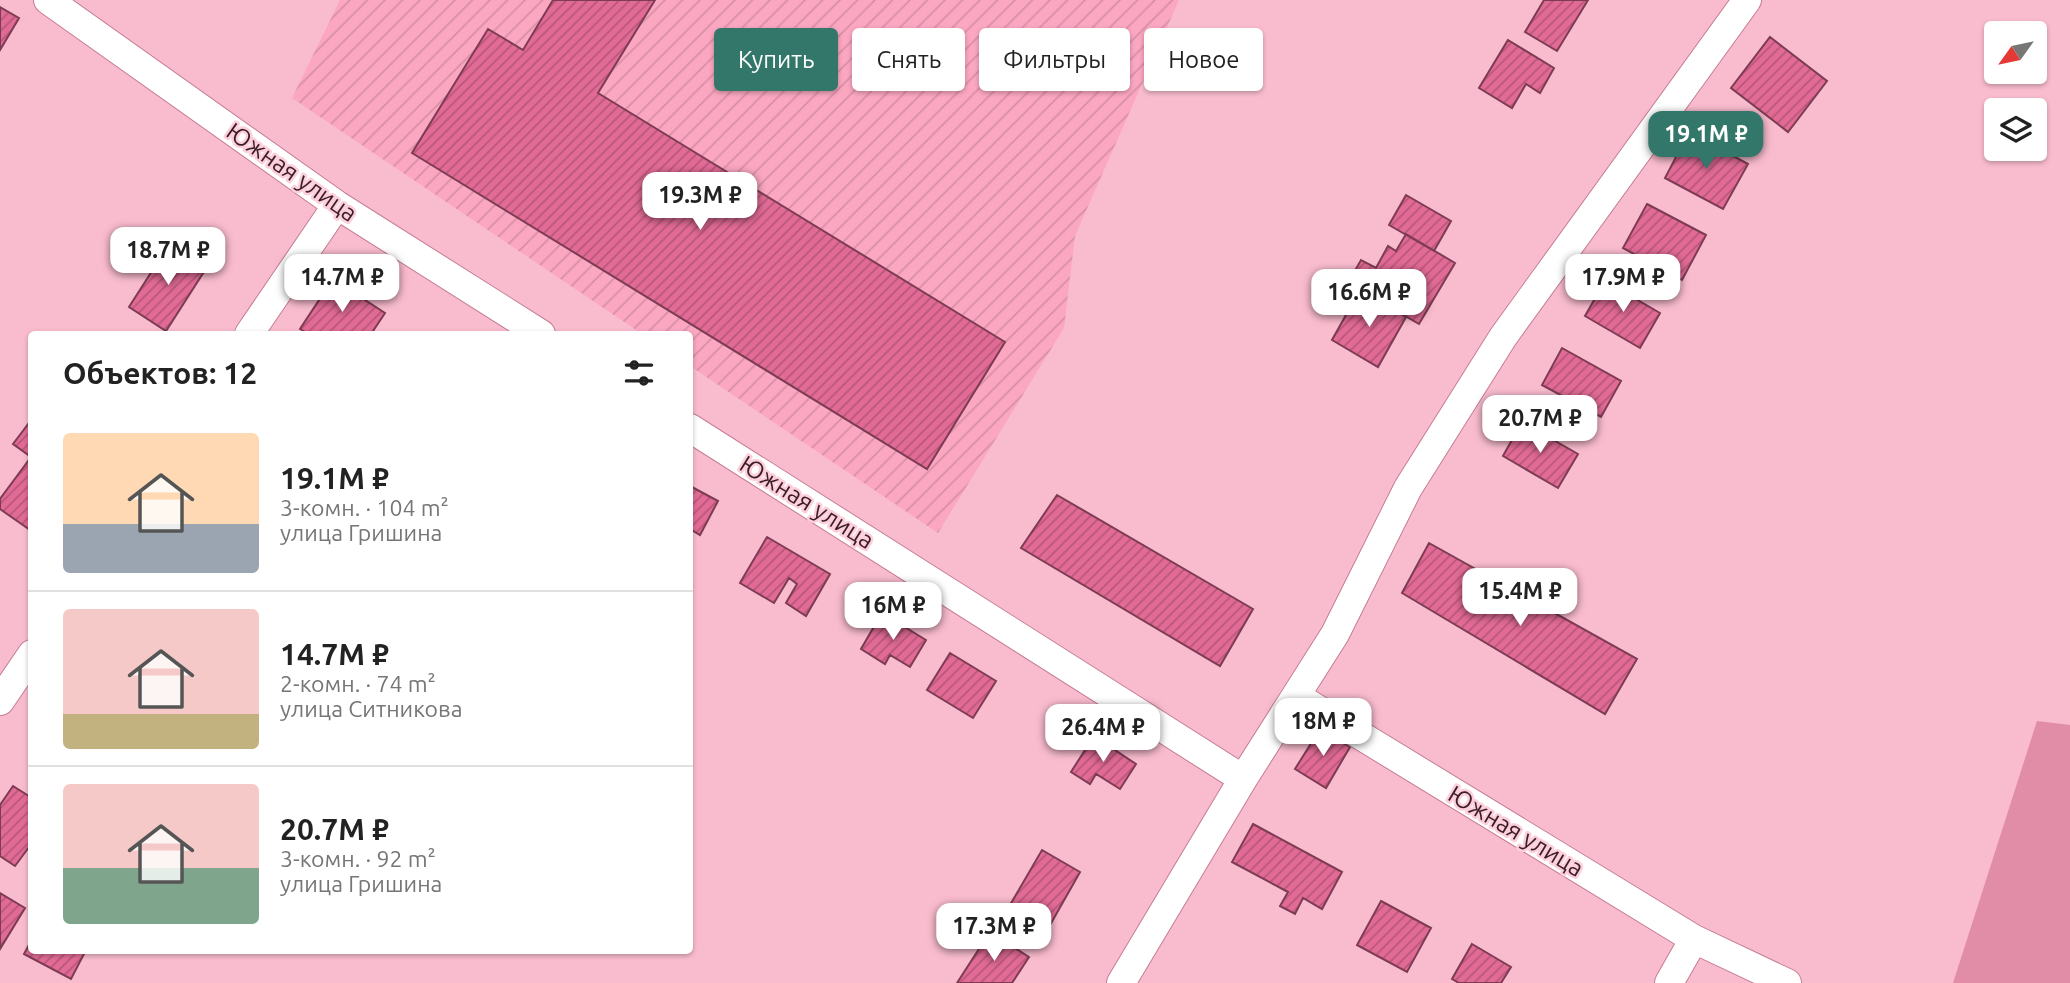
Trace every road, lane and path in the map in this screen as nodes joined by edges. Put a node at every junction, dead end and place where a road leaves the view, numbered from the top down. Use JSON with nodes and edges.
{"nodes":[{"id":1,"x":48,"y":0,"type":"edge"},
{"id":2,"x":1747,"y":0,"type":"edge"},
{"id":3,"x":337,"y":205,"type":"junction"},
{"id":4,"x":251,"y":331,"type":"edge"},
{"id":5,"x":536,"y":331,"type":"edge"},
{"id":6,"x":693,"y":430,"type":"edge"},
{"id":7,"x":28,"y":660,"type":"edge"},
{"id":8,"x":1296,"y":696,"type":"junction"},
{"id":9,"x":0,"y":701,"type":"edge"},
{"id":10,"x":1243,"y":779,"type":"junction"},
{"id":11,"x":1693,"y":939,"type":"junction"},
{"id":12,"x":1122,"y":983,"type":"edge"},
{"id":13,"x":1669,"y":983,"type":"edge"},
{"id":14,"x":1787,"y":983,"type":"edge"}],
"edges":[{"from":1,"to":3,"type":"street","name":"Южная улица"},
{"from":2,"to":8,"type":"street"},
{"from":3,"to":4,"type":"street"},
{"from":3,"to":5,"type":"street","name":"Южная улица"},
{"from":6,"to":10,"type":"street","name":"Южная улица"},
{"from":7,"to":9,"type":"street"},
{"from":8,"to":10,"type":"street"},
{"from":8,"to":11,"type":"street","name":"Южная улица"},
{"from":10,"to":12,"type":"street"},
{"from":11,"to":13,"type":"street"},
{"from":11,"to":14,"type":"street","name":"Южная улица"}]}
